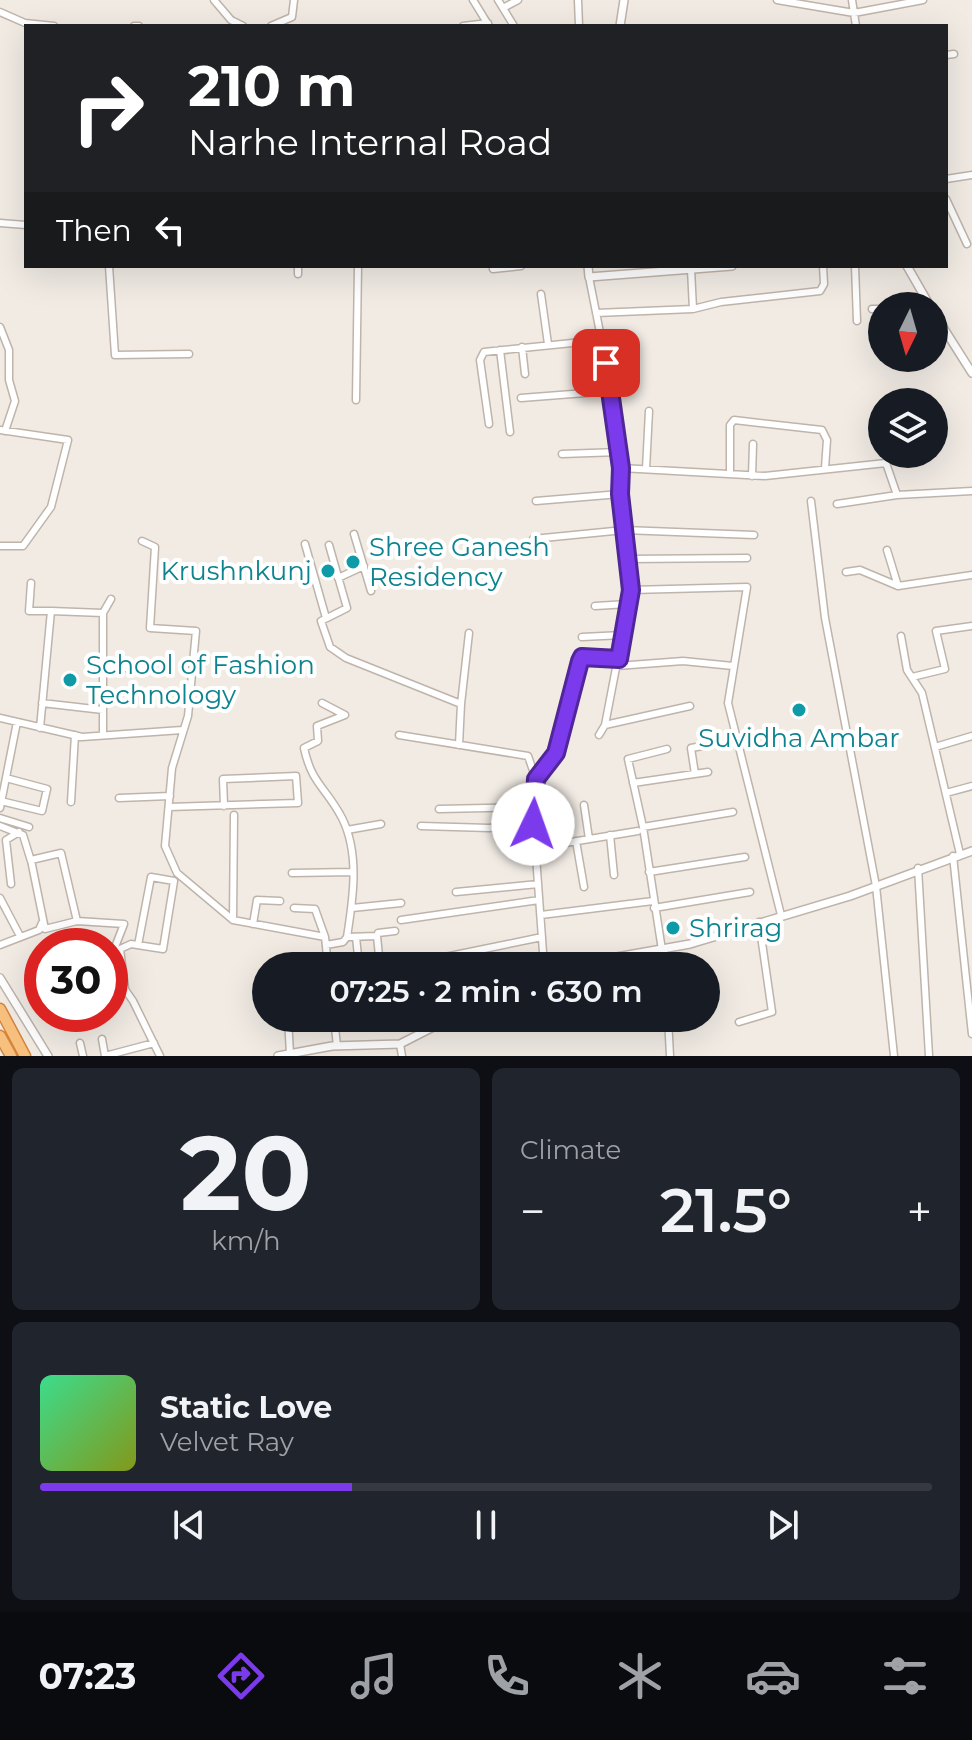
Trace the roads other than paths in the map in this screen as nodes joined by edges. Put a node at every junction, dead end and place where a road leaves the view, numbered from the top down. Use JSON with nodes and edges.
{"nodes":[{"id":1,"x":214,"y":0,"type":"edge"},
{"id":2,"x":294,"y":0,"type":"edge"},
{"id":3,"x":473,"y":0,"type":"edge"},
{"id":4,"x":498,"y":0,"type":"edge"},
{"id":5,"x":518,"y":0,"type":"edge"},
{"id":6,"x":578,"y":0,"type":"edge"},
{"id":7,"x":624,"y":0,"type":"edge"},
{"id":8,"x":777,"y":0,"type":"edge"},
{"id":9,"x":852,"y":0,"type":"edge"},
{"id":10,"x":923,"y":0,"type":"edge"},
{"id":11,"x":503,"y":8,"type":"junction"},
{"id":12,"x":0,"y":12,"type":"edge"},
{"id":13,"x":854,"y":13,"type":"junction"},
{"id":14,"x":37,"y":24,"type":"edge"},
{"id":15,"x":239,"y":24,"type":"edge"},
{"id":16,"x":276,"y":24,"type":"edge"},
{"id":17,"x":487,"y":24,"type":"edge"},
{"id":18,"x":513,"y":24,"type":"edge"},
{"id":19,"x":579,"y":24,"type":"edge"},
{"id":20,"x":620,"y":24,"type":"edge"},
{"id":21,"x":856,"y":24,"type":"edge"},
{"id":22,"x":972,"y":175,"type":"edge"},
{"id":23,"x":948,"y":179,"type":"edge"},
{"id":24,"x":950,"y":218,"type":"edge"},
{"id":25,"x":0,"y":223,"type":"edge"},
{"id":26,"x":24,"y":225,"type":"edge"},
{"id":27,"x":967,"y":244,"type":"dead end"},
{"id":28,"x":109,"y":268,"type":"edge"},
{"id":29,"x":358,"y":268,"type":"edge"},
{"id":30,"x":502,"y":268,"type":"edge"},
{"id":31,"x":588,"y":268,"type":"edge"},
{"id":32,"x":705,"y":268,"type":"edge"},
{"id":33,"x":823,"y":268,"type":"edge"},
{"id":34,"x":855,"y":268,"type":"edge"},
{"id":35,"x":908,"y":268,"type":"edge"},
{"id":36,"x":493,"y":269,"type":"dead end"},
{"id":37,"x":691,"y":269,"type":"junction"},
{"id":38,"x":589,"y":277,"type":"junction"},
{"id":39,"x":922,"y":292,"type":"edge"},
{"id":40,"x":541,"y":294,"type":"dead end"},
{"id":41,"x":693,"y":309,"type":"junction"},
{"id":42,"x":596,"y":313,"type":"junction"},
{"id":43,"x":857,"y":321,"type":"dead end"},
{"id":44,"x":0,"y":327,"type":"edge"},
{"id":45,"x":948,"y":335,"type":"edge"},
{"id":46,"x":602,"y":340,"type":"junction"},
{"id":47,"x":548,"y":344,"type":"junction"},
{"id":48,"x":522,"y":347,"type":"junction"},
{"id":49,"x":500,"y":350,"type":"junction"},
{"id":50,"x":189,"y":354,"type":"dead end"},
{"id":51,"x":972,"y":373,"type":"edge"},
{"id":52,"x":525,"y":374,"type":"dead end"},
{"id":53,"x":611,"y":391,"type":"junction"},
{"id":54,"x":521,"y":398,"type":"dead end"},
{"id":55,"x":356,"y":400,"type":"dead end"},
{"id":56,"x":649,"y":411,"type":"dead end"},
{"id":57,"x":489,"y":424,"type":"dead end"},
{"id":58,"x":2,"y":431,"type":"edge"},
{"id":59,"x":510,"y":432,"type":"dead end"},
{"id":60,"x":753,"y":444,"type":"dead end"},
{"id":61,"x":619,"y":452,"type":"junction"},
{"id":62,"x":562,"y":454,"type":"dead end"},
{"id":63,"x":621,"y":468,"type":"junction"},
{"id":64,"x":825,"y":468,"type":"junction"},
{"id":65,"x":646,"y":469,"type":"junction"},
{"id":66,"x":730,"y":474,"type":"junction"},
{"id":67,"x":752,"y":476,"type":"junction"},
{"id":68,"x":972,"y":491,"type":"edge"},
{"id":69,"x":620,"y":494,"type":"junction"},
{"id":70,"x":897,"y":495,"type":"junction"},
{"id":71,"x":536,"y":501,"type":"dead end"},
{"id":72,"x":811,"y":501,"type":"dead end"},
{"id":73,"x":837,"y":504,"type":"dead end"},
{"id":74,"x":624,"y":530,"type":"junction"},
{"id":75,"x":354,"y":534,"type":"dead end"},
{"id":76,"x":754,"y":535,"type":"dead end"},
{"id":77,"x":533,"y":539,"type":"dead end"},
{"id":78,"x":142,"y":541,"type":"dead end"},
{"id":79,"x":305,"y":544,"type":"dead end"},
{"id":80,"x":329,"y":545,"type":"dead end"},
{"id":81,"x":0,"y":546,"type":"edge"},
{"id":82,"x":887,"y":550,"type":"dead end"},
{"id":83,"x":747,"y":558,"type":"dead end"},
{"id":84,"x":627,"y":559,"type":"junction"},
{"id":85,"x":364,"y":566,"type":"junction"},
{"id":86,"x":846,"y":572,"type":"dead end"},
{"id":87,"x":972,"y":575,"type":"edge"},
{"id":88,"x":338,"y":578,"type":"junction"},
{"id":89,"x":31,"y":583,"type":"dead end"},
{"id":90,"x":898,"y":586,"type":"junction"},
{"id":91,"x":631,"y":590,"type":"junction"},
{"id":92,"x":371,"y":591,"type":"dead end"},
{"id":93,"x":111,"y":599,"type":"dead end"},
{"id":94,"x":628,"y":604,"type":"junction"},
{"id":95,"x":595,"y":606,"type":"dead end"},
{"id":96,"x":51,"y":611,"type":"junction"},
{"id":97,"x":103,"y":613,"type":"junction"},
{"id":98,"x":326,"y":618,"type":"junction"},
{"id":99,"x":972,"y":626,"type":"edge"},
{"id":100,"x":469,"y":633,"type":"dead end"},
{"id":101,"x":623,"y":635,"type":"junction"},
{"id":102,"x":901,"y":636,"type":"dead end"},
{"id":103,"x":582,"y":637,"type":"dead end"},
{"id":104,"x":618,"y":662,"type":"junction"},
{"id":105,"x":733,"y":666,"type":"junction"},
{"id":106,"x":103,"y":668,"type":"junction"},
{"id":107,"x":148,"y":668,"type":"dead end"},
{"id":108,"x":912,"y":677,"type":"junction"},
{"id":109,"x":42,"y":703,"type":"junction"},
{"id":110,"x":322,"y":703,"type":"dead end"},
{"id":111,"x":461,"y":704,"type":"junction"},
{"id":112,"x":690,"y":706,"type":"dead end"},
{"id":113,"x":103,"y":710,"type":"junction"},
{"id":114,"x":0,"y":718,"type":"edge"},
{"id":115,"x":17,"y":722,"type":"junction"},
{"id":116,"x":605,"y":725,"type":"junction"},
{"id":117,"x":40,"y":728,"type":"junction"},
{"id":118,"x":182,"y":730,"type":"junction"},
{"id":119,"x":75,"y":735,"type":"junction"},
{"id":120,"x":103,"y":735,"type":"junction"},
{"id":121,"x":399,"y":735,"type":"dead end"},
{"id":122,"x":599,"y":735,"type":"dead end"},
{"id":123,"x":972,"y":736,"type":"edge"},
{"id":124,"x":459,"y":745,"type":"junction"},
{"id":125,"x":708,"y":745,"type":"dead end"},
{"id":126,"x":935,"y":747,"type":"junction"},
{"id":127,"x":667,"y":749,"type":"dead end"},
{"id":128,"x":708,"y":772,"type":"dead end"},
{"id":129,"x":695,"y":774,"type":"junction"},
{"id":130,"x":6,"y":778,"type":"junction"},
{"id":131,"x":536,"y":779,"type":"junction"},
{"id":132,"x":633,"y":783,"type":"junction"},
{"id":133,"x":972,"y":786,"type":"edge"},
{"id":134,"x":946,"y":793,"type":"junction"},
{"id":135,"x":170,"y":796,"type":"junction"},
{"id":136,"x":119,"y":798,"type":"dead end"},
{"id":137,"x":71,"y":802,"type":"dead end"},
{"id":138,"x":1,"y":805,"type":"edge"},
{"id":139,"x":584,"y":805,"type":"dead end"},
{"id":140,"x":224,"y":806,"type":"junction"},
{"id":141,"x":169,"y":807,"type":"junction"},
{"id":142,"x":533,"y":807,"type":"junction"},
{"id":143,"x":439,"y":809,"type":"dead end"},
{"id":144,"x":733,"y":812,"type":"dead end"},
{"id":145,"x":234,"y":815,"type":"dead end"},
{"id":146,"x":0,"y":818,"type":"edge"},
{"id":147,"x":381,"y":824,"type":"dead end"},
{"id":148,"x":533,"y":824,"type":"junction"},
{"id":149,"x":0,"y":826,"type":"edge"},
{"id":150,"x":421,"y":826,"type":"dead end"},
{"id":151,"x":29,"y":827,"type":"dead end"},
{"id":152,"x":640,"y":829,"type":"junction"},
{"id":153,"x":347,"y":830,"type":"junction"},
{"id":154,"x":19,"y":832,"type":"junction"},
{"id":155,"x":610,"y":835,"type":"junction"},
{"id":156,"x":589,"y":839,"type":"junction"},
{"id":157,"x":576,"y":841,"type":"junction"},
{"id":158,"x":535,"y":848,"type":"junction"},
{"id":159,"x":972,"y":851,"type":"edge"},
{"id":160,"x":957,"y":855,"type":"junction"},
{"id":161,"x":745,"y":857,"type":"dead end"},
{"id":162,"x":31,"y":860,"type":"junction"},
{"id":163,"x":918,"y":868,"type":"junction"},
{"id":164,"x":353,"y":872,"type":"junction"},
{"id":165,"x":649,"y":872,"type":"junction"},
{"id":166,"x":292,"y":873,"type":"dead end"},
{"id":167,"x":614,"y":875,"type":"dead end"},
{"id":168,"x":11,"y":884,"type":"dead end"},
{"id":169,"x":538,"y":884,"type":"junction"},
{"id":170,"x":876,"y":886,"type":"junction"},
{"id":171,"x":584,"y":887,"type":"dead end"},
{"id":172,"x":456,"y":892,"type":"dead end"},
{"id":173,"x":750,"y":892,"type":"dead end"},
{"id":174,"x":0,"y":898,"type":"edge"},
{"id":175,"x":539,"y":900,"type":"junction"},
{"id":176,"x":280,"y":901,"type":"dead end"},
{"id":177,"x":401,"y":903,"type":"dead end"},
{"id":178,"x":654,"y":904,"type":"junction"},
{"id":179,"x":294,"y":908,"type":"dead end"},
{"id":180,"x":352,"y":908,"type":"junction"},
{"id":181,"x":541,"y":915,"type":"junction"},
{"id":182,"x":781,"y":915,"type":"junction"},
{"id":183,"x":233,"y":920,"type":"junction"},
{"id":184,"x":401,"y":920,"type":"dead end"},
{"id":185,"x":77,"y":921,"type":"junction"},
{"id":186,"x":759,"y":922,"type":"junction"},
{"id":187,"x":253,"y":924,"type":"junction"},
{"id":188,"x":122,"y":928,"type":"edge"},
{"id":189,"x":395,"y":931,"type":"dead end"},
{"id":190,"x":20,"y":936,"type":"junction"},
{"id":191,"x":377,"y":936,"type":"junction"},
{"id":192,"x":347,"y":937,"type":"junction"},
{"id":193,"x":356,"y":937,"type":"junction"},
{"id":194,"x":542,"y":937,"type":"junction"},
{"id":195,"x":325,"y":941,"type":"junction"},
{"id":196,"x":128,"y":944,"type":"edge"},
{"id":197,"x":0,"y":945,"type":"edge"},
{"id":198,"x":138,"y":945,"type":"junction"},
{"id":199,"x":663,"y":950,"type":"junction"},
{"id":200,"x":326,"y":952,"type":"edge"},
{"id":201,"x":358,"y":952,"type":"edge"},
{"id":202,"x":379,"y":952,"type":"edge"},
{"id":203,"x":469,"y":952,"type":"edge"},
{"id":204,"x":543,"y":952,"type":"edge"},
{"id":205,"x":651,"y":952,"type":"edge"},
{"id":206,"x":0,"y":978,"type":"edge"},
{"id":207,"x":128,"y":994,"type":"edge"},
{"id":208,"x":0,"y":1009,"type":"edge"},
{"id":209,"x":739,"y":1022,"type":"dead end"},
{"id":210,"x":289,"y":1032,"type":"edge"},
{"id":211,"x":336,"y":1032,"type":"edge"},
{"id":212,"x":424,"y":1032,"type":"edge"},
{"id":213,"x":669,"y":1032,"type":"edge"},
{"id":214,"x":972,"y":1034,"type":"edge"},
{"id":215,"x":0,"y":1036,"type":"edge"},
{"id":216,"x":102,"y":1039,"type":"dead end"},
{"id":217,"x":80,"y":1043,"type":"dead end"},
{"id":218,"x":154,"y":1043,"type":"junction"},
{"id":219,"x":400,"y":1044,"type":"junction"},
{"id":220,"x":337,"y":1046,"type":"junction"},
{"id":221,"x":290,"y":1054,"type":"junction"},
{"id":222,"x":11,"y":1056,"type":"edge"},
{"id":223,"x":25,"y":1056,"type":"edge"},
{"id":224,"x":48,"y":1056,"type":"edge"},
{"id":225,"x":83,"y":1056,"type":"edge"},
{"id":226,"x":106,"y":1056,"type":"edge"},
{"id":227,"x":160,"y":1056,"type":"edge"},
{"id":228,"x":278,"y":1056,"type":"edge"},
{"id":229,"x":402,"y":1056,"type":"edge"},
{"id":230,"x":670,"y":1056,"type":"edge"},
{"id":231,"x":894,"y":1056,"type":"edge"},
{"id":232,"x":929,"y":1056,"type":"edge"}],
"edges":[{"from":1,"to":15,"type":"street"},
{"from":2,"to":16,"type":"street"},
{"from":3,"to":17,"type":"street"},
{"from":4,"to":11,"type":"street"},
{"from":5,"to":11,"type":"street"},
{"from":6,"to":19,"type":"street"},
{"from":7,"to":20,"type":"street"},
{"from":8,"to":13,"type":"street"},
{"from":9,"to":13,"type":"street"},
{"from":10,"to":13,"type":"street"},
{"from":11,"to":18,"type":"street"},
{"from":12,"to":14,"type":"street"},
{"from":13,"to":21,"type":"street"},
{"from":22,"to":23,"type":"street"},
{"from":24,"to":27,"type":"street"},
{"from":25,"to":26,"type":"street"},
{"from":28,"to":50,"type":"street"},
{"from":29,"to":55,"type":"street"},
{"from":30,"to":36,"type":"street"},
{"from":31,"to":38,"type":"street"},
{"from":32,"to":37,"type":"street"},
{"from":33,"to":41,"type":"street"},
{"from":34,"to":43,"type":"street"},
{"from":35,"to":39,"type":"street"},
{"from":37,"to":38,"type":"street"},
{"from":37,"to":41,"type":"street"},
{"from":38,"to":42,"type":"street"},
{"from":40,"to":47,"type":"street"},
{"from":41,"to":42,"type":"street"},
{"from":42,"to":46,"type":"street"},
{"from":44,"to":58,"type":"street"},
{"from":45,"to":51,"type":"street"},
{"from":46,"to":47,"type":"street"},
{"from":46,"to":53,"type":"street"},
{"from":47,"to":48,"type":"street"},
{"from":48,"to":49,"type":"street"},
{"from":48,"to":52,"type":"street"},
{"from":49,"to":57,"type":"street"},
{"from":49,"to":59,"type":"street"},
{"from":53,"to":54,"type":"street"},
{"from":53,"to":61,"type":"street"},
{"from":56,"to":65,"type":"street"},
{"from":58,"to":81,"type":"street"},
{"from":60,"to":67,"type":"street"},
{"from":61,"to":62,"type":"street"},
{"from":61,"to":63,"type":"street"},
{"from":63,"to":65,"type":"street"},
{"from":63,"to":69,"type":"street"},
{"from":64,"to":66,"type":"street"},
{"from":64,"to":67,"type":"street"},
{"from":64,"to":70,"type":"street"},
{"from":65,"to":66,"type":"street"},
{"from":66,"to":67,"type":"street"},
{"from":68,"to":70,"type":"street"},
{"from":69,"to":71,"type":"street"},
{"from":69,"to":74,"type":"street"},
{"from":70,"to":73,"type":"street"},
{"from":72,"to":170,"type":"street"},
{"from":74,"to":76,"type":"street"},
{"from":74,"to":77,"type":"street"},
{"from":74,"to":84,"type":"street"},
{"from":75,"to":85,"type":"street"},
{"from":78,"to":118,"type":"street"},
{"from":79,"to":98,"type":"street"},
{"from":80,"to":88,"type":"street"},
{"from":82,"to":90,"type":"street"},
{"from":83,"to":84,"type":"street"},
{"from":84,"to":91,"type":"street"},
{"from":85,"to":88,"type":"street"},
{"from":85,"to":92,"type":"street"},
{"from":86,"to":90,"type":"street"},
{"from":87,"to":90,"type":"street"},
{"from":88,"to":98,"type":"street"},
{"from":89,"to":96,"type":"street"},
{"from":91,"to":94,"type":"street"},
{"from":91,"to":105,"type":"street"},
{"from":93,"to":97,"type":"street"},
{"from":94,"to":95,"type":"street"},
{"from":94,"to":101,"type":"street"},
{"from":96,"to":97,"type":"street"},
{"from":96,"to":109,"type":"street"},
{"from":97,"to":106,"type":"street"},
{"from":98,"to":111,"type":"street"},
{"from":99,"to":108,"type":"street"},
{"from":100,"to":111,"type":"street"},
{"from":101,"to":103,"type":"street"},
{"from":101,"to":104,"type":"street"},
{"from":102,"to":108,"type":"street"},
{"from":104,"to":105,"type":"street"},
{"from":104,"to":116,"type":"street"},
{"from":104,"to":131,"type":"street"},
{"from":105,"to":182,"type":"street"},
{"from":106,"to":107,"type":"street"},
{"from":106,"to":113,"type":"street"},
{"from":108,"to":126,"type":"street"},
{"from":109,"to":113,"type":"street"},
{"from":109,"to":117,"type":"street"},
{"from":110,"to":153,"type":"street"},
{"from":111,"to":124,"type":"street"},
{"from":112,"to":116,"type":"street"},
{"from":113,"to":120,"type":"street"},
{"from":114,"to":115,"type":"street"},
{"from":115,"to":117,"type":"street"},
{"from":115,"to":130,"type":"street"},
{"from":116,"to":122,"type":"street"},
{"from":117,"to":119,"type":"street"},
{"from":118,"to":120,"type":"street"},
{"from":118,"to":135,"type":"street"},
{"from":119,"to":120,"type":"street"},
{"from":119,"to":137,"type":"street"},
{"from":121,"to":124,"type":"street"},
{"from":123,"to":126,"type":"street"},
{"from":124,"to":131,"type":"street"},
{"from":125,"to":129,"type":"street"},
{"from":126,"to":134,"type":"street"},
{"from":127,"to":132,"type":"street"},
{"from":128,"to":129,"type":"street"},
{"from":129,"to":132,"type":"street"},
{"from":130,"to":138,"type":"street"},
{"from":130,"to":138,"type":"street"},
{"from":131,"to":142,"type":"street"},
{"from":132,"to":152,"type":"street"},
{"from":133,"to":134,"type":"street"},
{"from":134,"to":160,"type":"street"},
{"from":135,"to":136,"type":"street"},
{"from":135,"to":141,"type":"street"},
{"from":139,"to":156,"type":"street"},
{"from":140,"to":140,"type":"street"},
{"from":140,"to":141,"type":"street"},
{"from":141,"to":183,"type":"street"},
{"from":142,"to":143,"type":"street"},
{"from":142,"to":148,"type":"street"},
{"from":144,"to":152,"type":"street"},
{"from":145,"to":183,"type":"street"},
{"from":146,"to":151,"type":"street"},
{"from":147,"to":153,"type":"street"},
{"from":148,"to":150,"type":"street"},
{"from":148,"to":158,"type":"street"},
{"from":149,"to":154,"type":"street"},
{"from":152,"to":155,"type":"street"},
{"from":152,"to":165,"type":"street"},
{"from":153,"to":164,"type":"street"},
{"from":154,"to":162,"type":"street"},
{"from":154,"to":168,"type":"street"},
{"from":155,"to":156,"type":"street"},
{"from":155,"to":167,"type":"street"},
{"from":156,"to":157,"type":"street"},
{"from":157,"to":158,"type":"street"},
{"from":157,"to":171,"type":"street"},
{"from":158,"to":169,"type":"street"},
{"from":159,"to":160,"type":"street"},
{"from":160,"to":163,"type":"street"},
{"from":160,"to":214,"type":"street"},
{"from":161,"to":165,"type":"street"},
{"from":162,"to":185,"type":"street"},
{"from":162,"to":185,"type":"street"},
{"from":162,"to":190,"type":"street"},
{"from":163,"to":170,"type":"street"},
{"from":163,"to":232,"type":"street"},
{"from":164,"to":166,"type":"street"},
{"from":164,"to":180,"type":"street"},
{"from":165,"to":178,"type":"street"},
{"from":169,"to":172,"type":"street"},
{"from":169,"to":175,"type":"street"},
{"from":170,"to":182,"type":"street"},
{"from":170,"to":231,"type":"street"},
{"from":173,"to":178,"type":"street"},
{"from":174,"to":190,"type":"street"},
{"from":175,"to":181,"type":"street"},
{"from":175,"to":184,"type":"street"},
{"from":176,"to":187,"type":"street"},
{"from":177,"to":180,"type":"street"},
{"from":178,"to":181,"type":"street"},
{"from":178,"to":199,"type":"street"},
{"from":179,"to":195,"type":"street"},
{"from":180,"to":192,"type":"street"},
{"from":181,"to":194,"type":"street"},
{"from":182,"to":186,"type":"street"},
{"from":183,"to":187,"type":"street"},
{"from":185,"to":188,"type":"street"},
{"from":186,"to":199,"type":"street"},
{"from":186,"to":209,"type":"street"},
{"from":187,"to":195,"type":"street"},
{"from":189,"to":191,"type":"street"},
{"from":190,"to":197,"type":"street"},
{"from":191,"to":193,"type":"street"},
{"from":191,"to":202,"type":"street"},
{"from":192,"to":193,"type":"street"},
{"from":192,"to":195,"type":"street"},
{"from":193,"to":201,"type":"street"},
{"from":194,"to":203,"type":"street"},
{"from":194,"to":204,"type":"street"},
{"from":195,"to":200,"type":"street"},
{"from":196,"to":198,"type":"street"},
{"from":198,"to":198,"type":"street"},
{"from":199,"to":205,"type":"street"},
{"from":206,"to":224,"type":"street"},
{"from":207,"to":218,"type":"street"},
{"from":208,"to":223,"type":"highway"},
{"from":210,"to":221,"type":"street"},
{"from":211,"to":220,"type":"street"},
{"from":212,"to":219,"type":"street"},
{"from":213,"to":230,"type":"street"},
{"from":215,"to":222,"type":"highway"},
{"from":216,"to":226,"type":"street"},
{"from":217,"to":225,"type":"street"},
{"from":218,"to":226,"type":"street"},
{"from":218,"to":227,"type":"street"},
{"from":219,"to":220,"type":"street"},
{"from":219,"to":229,"type":"street"},
{"from":220,"to":221,"type":"street"},
{"from":221,"to":228,"type":"street"}]}
